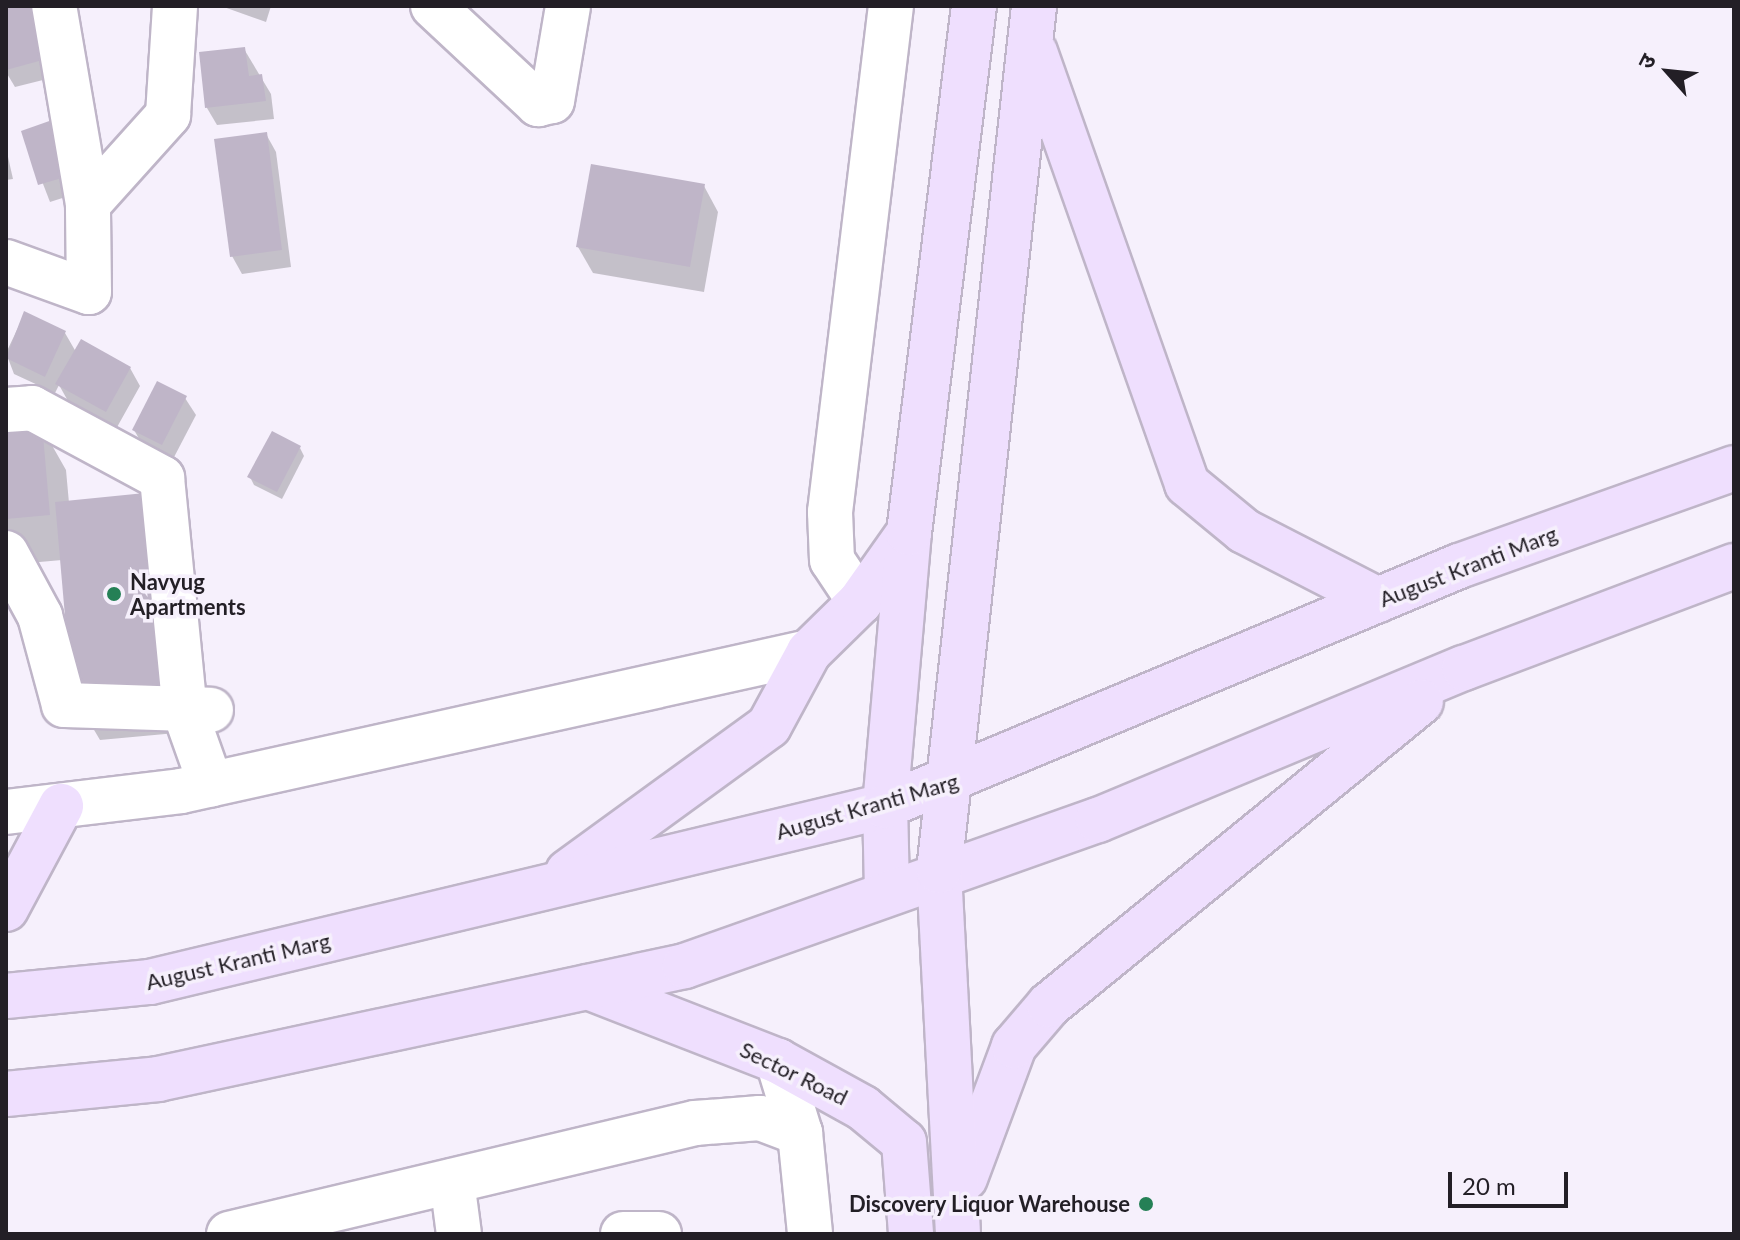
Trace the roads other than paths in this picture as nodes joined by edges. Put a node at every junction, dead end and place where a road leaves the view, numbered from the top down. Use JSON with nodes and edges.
{"nodes":[{"id":1,"x":54,"y":6,"type":"edge"},
{"id":2,"x":175,"y":6,"type":"edge"},
{"id":3,"x":433,"y":6,"type":"edge"},
{"id":4,"x":568,"y":6,"type":"edge"},
{"id":5,"x":891,"y":6,"type":"edge"},
{"id":6,"x":974,"y":6,"type":"edge"},
{"id":7,"x":1032,"y":22,"type":"edge"},
{"id":8,"x":88,"y":204,"type":"junction"},
{"id":9,"x":6,"y":262,"type":"edge"},
{"id":10,"x":6,"y":410,"type":"edge"},
{"id":11,"x":1734,"y":468,"type":"edge"},
{"id":12,"x":909,"y":533,"type":"junction"},
{"id":13,"x":6,"y":553,"type":"edge"},
{"id":14,"x":1734,"y":566,"type":"edge"},
{"id":15,"x":1378,"y":600,"type":"junction"},
{"id":16,"x":860,"y":602,"type":"junction"},
{"id":17,"x":809,"y":652,"type":"junction"},
{"id":18,"x":1464,"y":668,"type":"junction"},
{"id":19,"x":198,"y":711,"type":"junction"},
{"id":20,"x":211,"y":785,"type":"junction"},
{"id":21,"x":945,"y":787,"type":"junction"},
{"id":22,"x":61,"y":806,"type":"junction"},
{"id":23,"x":885,"y":806,"type":"junction"},
{"id":24,"x":6,"y":812,"type":"edge"},
{"id":25,"x":939,"y":871,"type":"junction"},
{"id":26,"x":543,"y":889,"type":"junction"},
{"id":27,"x":887,"y":891,"type":"junction"},
{"id":28,"x":6,"y":909,"type":"edge"},
{"id":29,"x":588,"y":987,"type":"junction"},
{"id":30,"x":6,"y":996,"type":"edge"},
{"id":31,"x":778,"y":1061,"type":"junction"},
{"id":32,"x":6,"y":1094,"type":"edge"},
{"id":33,"x":800,"y":1133,"type":"junction"},
{"id":34,"x":452,"y":1181,"type":"junction"},
{"id":35,"x":958,"y":1226,"type":"edge"},
{"id":36,"x":229,"y":1234,"type":"edge"},
{"id":37,"x":459,"y":1234,"type":"edge"},
{"id":38,"x":623,"y":1234,"type":"edge"},
{"id":39,"x":659,"y":1234,"type":"edge"},
{"id":40,"x":810,"y":1234,"type":"edge"},
{"id":41,"x":911,"y":1234,"type":"edge"}],
"edges":[{"from":1,"to":8,"type":"street"},
{"from":2,"to":8,"type":"street"},
{"from":3,"to":4,"type":"street"},
{"from":5,"to":16,"type":"street"},
{"from":6,"to":12,"type":"main road"},
{"from":7,"to":15,"type":"main road"},
{"from":7,"to":21,"type":"main road"},
{"from":8,"to":9,"type":"street"},
{"from":10,"to":19,"type":"street"},
{"from":11,"to":15,"type":"main road","name":"August Kranti Marg"},
{"from":12,"to":16,"type":"main road"},
{"from":12,"to":23,"type":"main road"},
{"from":13,"to":19,"type":"street"},
{"from":14,"to":18,"type":"main road"},
{"from":15,"to":21,"type":"main road","name":"August Kranti Marg"},
{"from":16,"to":17,"type":"main road"},
{"from":17,"to":20,"type":"street"},
{"from":17,"to":26,"type":"main road"},
{"from":18,"to":25,"type":"main road"},
{"from":18,"to":35,"type":"main road"},
{"from":19,"to":20,"type":"street"},
{"from":20,"to":22,"type":"street"},
{"from":21,"to":23,"type":"main road","name":"August Kranti Marg"},
{"from":21,"to":25,"type":"main road"},
{"from":22,"to":24,"type":"street"},
{"from":22,"to":28,"type":"main road"},
{"from":23,"to":26,"type":"main road","name":"August Kranti Marg"},
{"from":23,"to":27,"type":"main road"},
{"from":25,"to":27,"type":"main road"},
{"from":25,"to":35,"type":"main road"},
{"from":26,"to":30,"type":"main road","name":"August Kranti Marg"},
{"from":27,"to":29,"type":"main road"},
{"from":29,"to":31,"type":"main road","name":"Sector Road"},
{"from":29,"to":32,"type":"main road"},
{"from":31,"to":33,"type":"street"},
{"from":31,"to":41,"type":"main road","name":"Sector Road"},
{"from":33,"to":34,"type":"street"},
{"from":33,"to":40,"type":"street"},
{"from":34,"to":36,"type":"street"},
{"from":34,"to":37,"type":"street"},
{"from":38,"to":39,"type":"street"}]}
